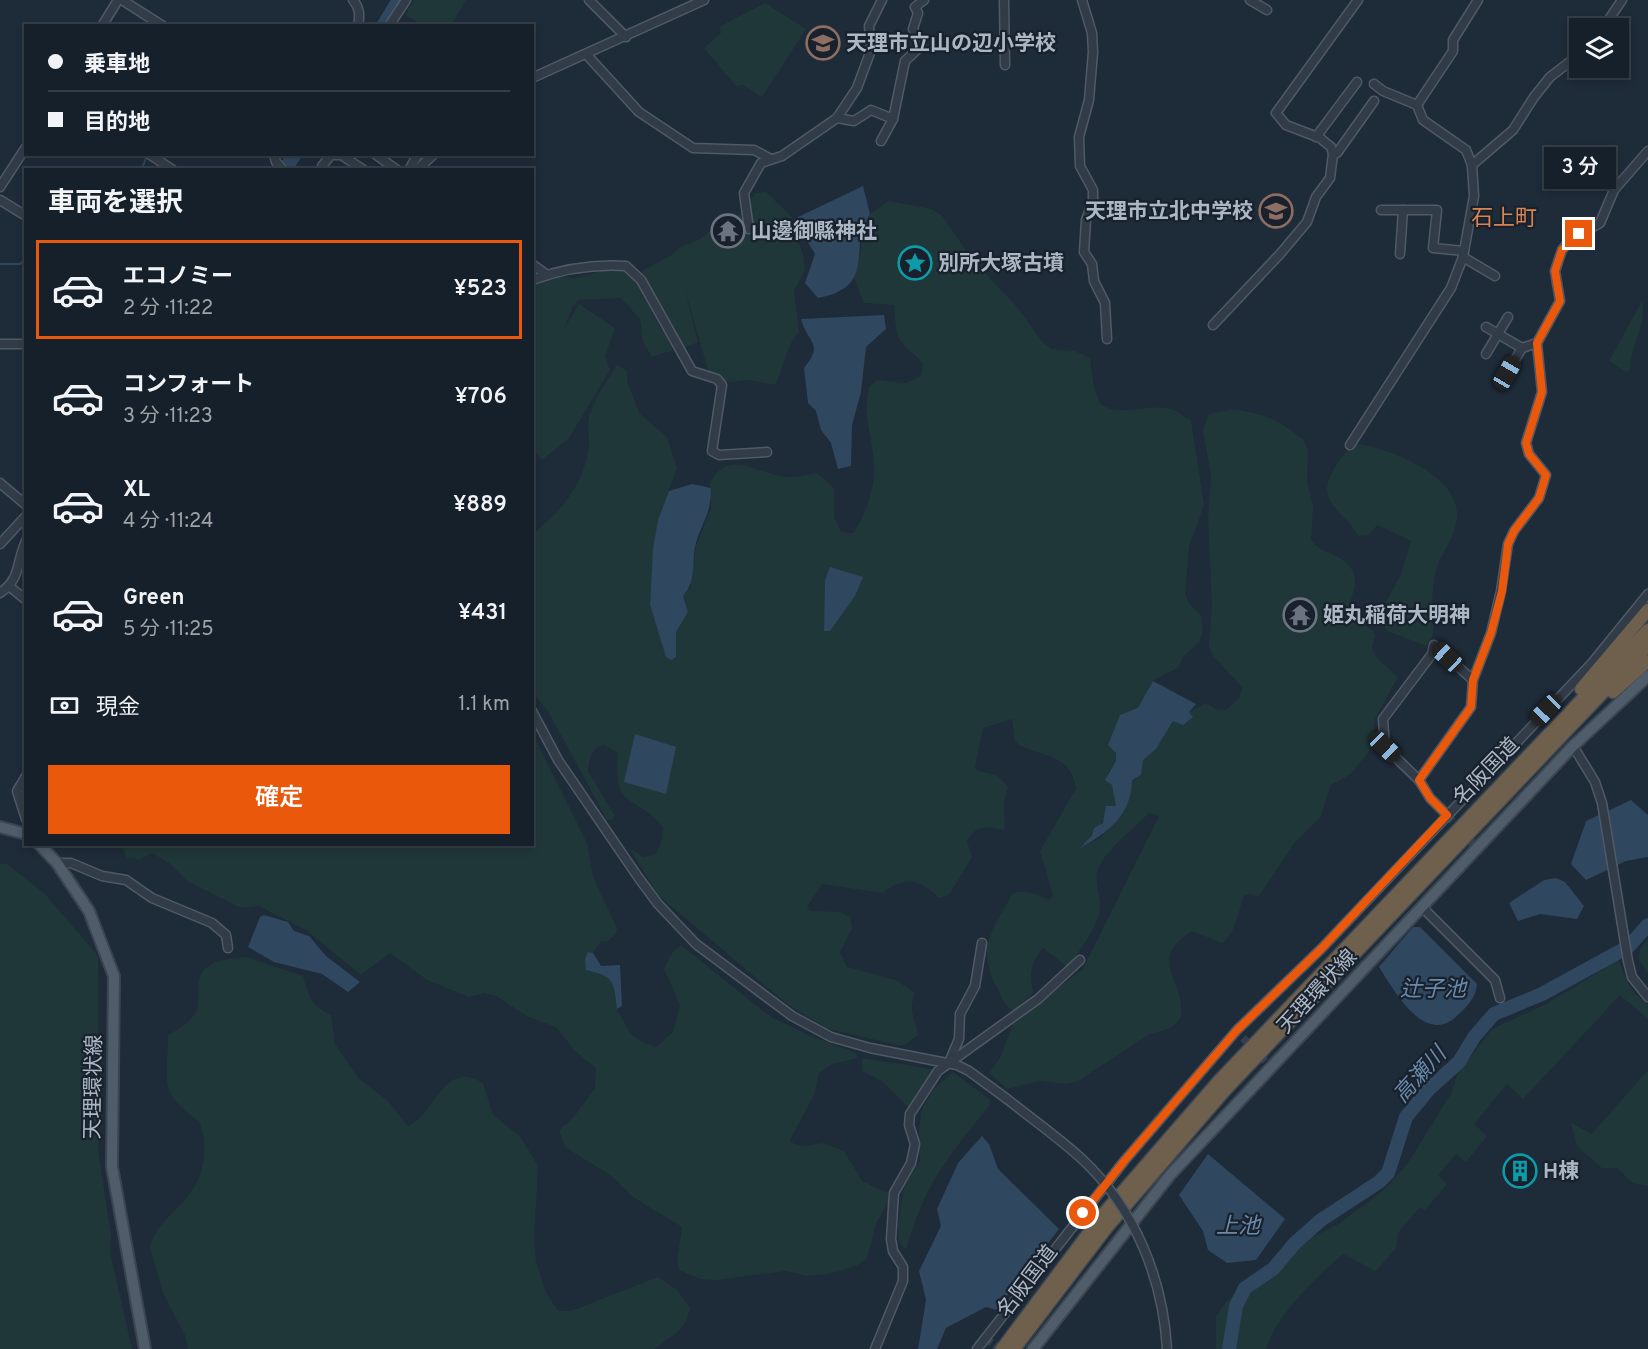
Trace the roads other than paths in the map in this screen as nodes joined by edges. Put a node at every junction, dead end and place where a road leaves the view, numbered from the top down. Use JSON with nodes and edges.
{"nodes":[{"id":1,"x":120,"y":0,"type":"edge"},
{"id":2,"x":353,"y":0,"type":"edge"},
{"id":3,"x":406,"y":0,"type":"edge"},
{"id":4,"x":589,"y":0,"type":"edge"},
{"id":5,"x":704,"y":0,"type":"edge"},
{"id":6,"x":882,"y":0,"type":"edge"},
{"id":7,"x":924,"y":0,"type":"edge"},
{"id":8,"x":1004,"y":0,"type":"edge"},
{"id":9,"x":1082,"y":0,"type":"edge"},
{"id":10,"x":1250,"y":0,"type":"edge"},
{"id":11,"x":1358,"y":0,"type":"edge"},
{"id":12,"x":1478,"y":0,"type":"edge"},
{"id":13,"x":1622,"y":0,"type":"edge"},
{"id":14,"x":1267,"y":10,"type":"dead end"},
{"id":15,"x":1610,"y":18,"type":"edge"},
{"id":16,"x":103,"y":24,"type":"edge"},
{"id":17,"x":160,"y":24,"type":"edge"},
{"id":18,"x":358,"y":24,"type":"edge"},
{"id":19,"x":390,"y":24,"type":"edge"},
{"id":20,"x":626,"y":37,"type":"junction"},
{"id":21,"x":586,"y":54,"type":"junction"},
{"id":22,"x":1569,"y":62,"type":"edge"},
{"id":23,"x":1005,"y":66,"type":"dead end"},
{"id":24,"x":534,"y":77,"type":"edge"},
{"id":25,"x":1357,"y":82,"type":"dead end"},
{"id":26,"x":1374,"y":84,"type":"dead end"},
{"id":27,"x":1374,"y":101,"type":"dead end"},
{"id":28,"x":1417,"y":105,"type":"junction"},
{"id":29,"x":837,"y":118,"type":"junction"},
{"id":30,"x":893,"y":119,"type":"junction"},
{"id":31,"x":1317,"y":137,"type":"junction"},
{"id":32,"x":881,"y":141,"type":"dead end"},
{"id":33,"x":24,"y":150,"type":"edge"},
{"id":34,"x":1648,"y":152,"type":"edge"},
{"id":35,"x":1333,"y":154,"type":"junction"},
{"id":36,"x":152,"y":156,"type":"edge"},
{"id":37,"x":330,"y":156,"type":"edge"},
{"id":38,"x":343,"y":156,"type":"edge"},
{"id":39,"x":378,"y":156,"type":"edge"},
{"id":40,"x":432,"y":156,"type":"edge"},
{"id":41,"x":769,"y":158,"type":"junction"},
{"id":42,"x":1472,"y":165,"type":"junction"},
{"id":43,"x":322,"y":166,"type":"dead end"},
{"id":44,"x":169,"y":168,"type":"edge"},
{"id":45,"x":361,"y":168,"type":"edge"},
{"id":46,"x":394,"y":168,"type":"edge"},
{"id":47,"x":419,"y":168,"type":"edge"},
{"id":48,"x":0,"y":187,"type":"edge"},
{"id":49,"x":0,"y":200,"type":"edge"},
{"id":50,"x":1381,"y":210,"type":"dead end"},
{"id":51,"x":1403,"y":210,"type":"junction"},
{"id":52,"x":24,"y":215,"type":"edge"},
{"id":53,"x":749,"y":229,"type":"dead end"},
{"id":54,"x":1464,"y":254,"type":"junction"},
{"id":55,"x":1400,"y":255,"type":"dead end"},
{"id":56,"x":534,"y":265,"type":"edge"},
{"id":57,"x":547,"y":275,"type":"junction"},
{"id":58,"x":1496,"y":276,"type":"dead end"},
{"id":59,"x":534,"y":279,"type":"edge"},
{"id":60,"x":1508,"y":317,"type":"dead end"},
{"id":61,"x":1213,"y":325,"type":"dead end"},
{"id":62,"x":1486,"y":327,"type":"dead end"},
{"id":63,"x":1498,"y":334,"type":"junction"},
{"id":64,"x":1107,"y":339,"type":"dead end"},
{"id":65,"x":1537,"y":343,"type":"junction"},
{"id":66,"x":0,"y":344,"type":"edge"},
{"id":67,"x":24,"y":344,"type":"edge"},
{"id":68,"x":1522,"y":348,"type":"junction"},
{"id":69,"x":1486,"y":354,"type":"dead end"},
{"id":70,"x":1507,"y":373,"type":"dead end"},
{"id":71,"x":1350,"y":445,"type":"dead end"},
{"id":72,"x":767,"y":452,"type":"dead end"},
{"id":73,"x":0,"y":483,"type":"edge"},
{"id":74,"x":24,"y":503,"type":"edge"},
{"id":75,"x":24,"y":518,"type":"edge"},
{"id":76,"x":0,"y":544,"type":"edge"},
{"id":77,"x":24,"y":546,"type":"edge"},
{"id":78,"x":10,"y":587,"type":"junction"},
{"id":79,"x":0,"y":593,"type":"edge"},
{"id":80,"x":1648,"y":594,"type":"edge"},
{"id":81,"x":24,"y":598,"type":"edge"},
{"id":82,"x":1648,"y":610,"type":"edge"},
{"id":83,"x":1648,"y":630,"type":"edge"},
{"id":84,"x":1648,"y":645,"type":"edge"},
{"id":85,"x":1648,"y":661,"type":"edge"},
{"id":86,"x":1648,"y":676,"type":"edge"},
{"id":87,"x":1473,"y":680,"type":"junction"},
{"id":88,"x":534,"y":715,"type":"edge"},
{"id":89,"x":1573,"y":746,"type":"junction"},
{"id":90,"x":24,"y":779,"type":"edge"},
{"id":91,"x":1419,"y":780,"type":"junction"},
{"id":92,"x":1505,"y":780,"type":"junction"},
{"id":93,"x":24,"y":813,"type":"edge"},
{"id":94,"x":1447,"y":815,"type":"junction"},
{"id":95,"x":0,"y":827,"type":"edge"},
{"id":96,"x":24,"y":833,"type":"edge"},
{"id":97,"x":41,"y":846,"type":"edge"},
{"id":98,"x":1457,"y":846,"type":"junction"},
{"id":99,"x":57,"y":863,"type":"junction"},
{"id":100,"x":1422,"y":907,"type":"junction"},
{"id":101,"x":982,"y":943,"type":"dead end"},
{"id":102,"x":228,"y":948,"type":"dead end"},
{"id":103,"x":1080,"y":960,"type":"dead end"},
{"id":104,"x":1648,"y":997,"type":"edge"},
{"id":105,"x":1500,"y":998,"type":"dead end"},
{"id":106,"x":1237,"y":1030,"type":"junction"},
{"id":107,"x":1243,"y":1038,"type":"tunnel mouth"},
{"id":108,"x":948,"y":1063,"type":"junction"},
{"id":109,"x":146,"y":1349,"type":"edge"},
{"id":110,"x":875,"y":1349,"type":"edge"},
{"id":111,"x":977,"y":1349,"type":"edge"},
{"id":112,"x":1002,"y":1349,"type":"edge"},
{"id":113,"x":1014,"y":1349,"type":"edge"},
{"id":114,"x":1034,"y":1349,"type":"edge"},
{"id":115,"x":1167,"y":1349,"type":"edge"}],
"edges":[{"from":1,"to":16,"type":"street"},
{"from":1,"to":17,"type":"street"},
{"from":2,"to":18,"type":"street"},
{"from":3,"to":19,"type":"street"},
{"from":4,"to":20,"type":"street"},
{"from":5,"to":20,"type":"street"},
{"from":6,"to":29,"type":"street"},
{"from":7,"to":30,"type":"street"},
{"from":8,"to":23,"type":"street"},
{"from":9,"to":64,"type":"street"},
{"from":10,"to":14,"type":"street"},
{"from":11,"to":31,"type":"street"},
{"from":12,"to":28,"type":"street"},
{"from":13,"to":15,"type":"street"},
{"from":20,"to":21,"type":"street"},
{"from":21,"to":24,"type":"street"},
{"from":21,"to":41,"type":"street"},
{"from":22,"to":42,"type":"street"},
{"from":25,"to":31,"type":"street"},
{"from":26,"to":28,"type":"street"},
{"from":27,"to":35,"type":"street"},
{"from":28,"to":42,"type":"street"},
{"from":29,"to":30,"type":"street"},
{"from":29,"to":41,"type":"street"},
{"from":30,"to":32,"type":"street"},
{"from":31,"to":35,"type":"street"},
{"from":33,"to":48,"type":"street"},
{"from":34,"to":65,"type":"street"},
{"from":35,"to":61,"type":"street"},
{"from":36,"to":44,"type":"street"},
{"from":37,"to":43,"type":"street"},
{"from":38,"to":45,"type":"street"},
{"from":39,"to":46,"type":"street"},
{"from":40,"to":47,"type":"street"},
{"from":41,"to":53,"type":"street"},
{"from":42,"to":54,"type":"street"},
{"from":49,"to":52,"type":"street"},
{"from":50,"to":51,"type":"street"},
{"from":51,"to":54,"type":"street"},
{"from":51,"to":55,"type":"street"},
{"from":54,"to":58,"type":"street"},
{"from":54,"to":71,"type":"street"},
{"from":56,"to":57,"type":"street"},
{"from":57,"to":59,"type":"street"},
{"from":57,"to":72,"type":"street"},
{"from":60,"to":63,"type":"street"},
{"from":62,"to":63,"type":"street"},
{"from":63,"to":68,"type":"street"},
{"from":63,"to":69,"type":"street"},
{"from":65,"to":68,"type":"street"},
{"from":65,"to":87,"type":"street"},
{"from":66,"to":67,"type":"street"},
{"from":68,"to":70,"type":"street"},
{"from":73,"to":74,"type":"street"},
{"from":75,"to":76,"type":"street"},
{"from":77,"to":78,"type":"street"},
{"from":78,"to":79,"type":"street"},
{"from":78,"to":81,"type":"street"},
{"from":80,"to":94,"type":"street"},
{"from":82,"to":92,"type":"highway"},
{"from":83,"to":92,"type":"highway","name":"名阪国道"},
{"from":84,"to":98,"type":"highway","name":"名阪国道"},
{"from":85,"to":98,"type":"highway"},
{"from":86,"to":89,"type":"main road","name":"天理環状線"},
{"from":87,"to":91,"type":"street"},
{"from":87,"to":91,"type":"street"},
{"from":88,"to":108,"type":"street"},
{"from":89,"to":100,"type":"main road","name":"天理環状線"},
{"from":89,"to":104,"type":"street"},
{"from":90,"to":93,"type":"street"},
{"from":91,"to":94,"type":"street"},
{"from":92,"to":112,"type":"highway","name":"名阪国道"},
{"from":94,"to":106,"type":"street"},
{"from":95,"to":96,"type":"main road"},
{"from":97,"to":99,"type":"main road","name":"天理環状線"},
{"from":98,"to":113,"type":"highway","name":"名阪国道"},
{"from":99,"to":102,"type":"street"},
{"from":99,"to":109,"type":"main road","name":"天理環状線"},
{"from":100,"to":105,"type":"street"},
{"from":100,"to":114,"type":"main road","name":"天理環状線"},
{"from":101,"to":108,"type":"street"},
{"from":103,"to":108,"type":"street"},
{"from":106,"to":107,"type":"street"},
{"from":106,"to":111,"type":"street"},
{"from":108,"to":110,"type":"street"},
{"from":108,"to":115,"type":"street","bridge":true}]}
